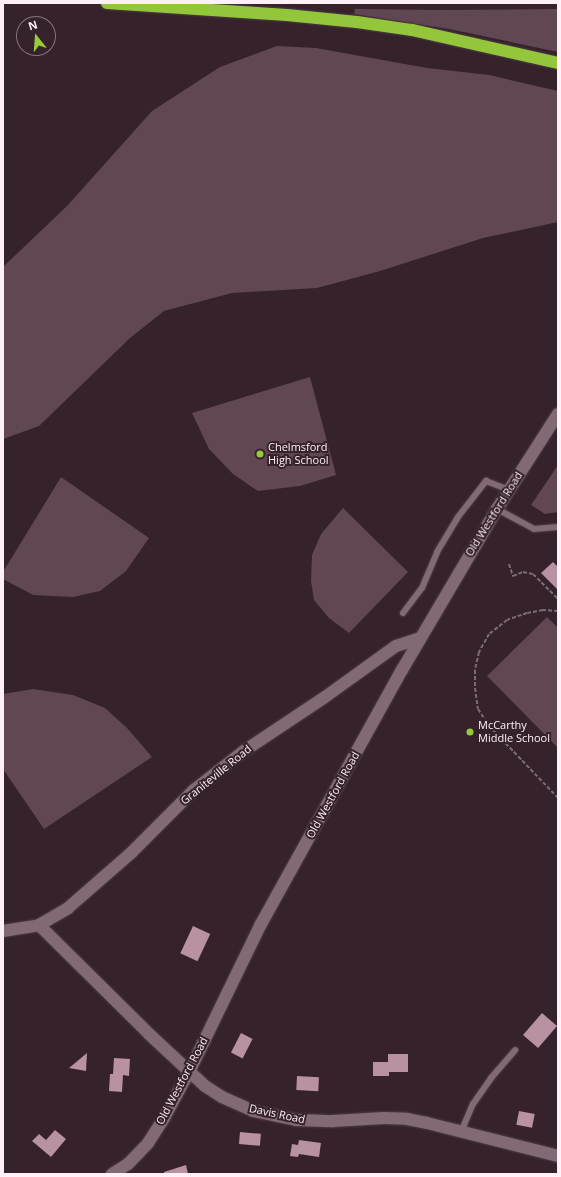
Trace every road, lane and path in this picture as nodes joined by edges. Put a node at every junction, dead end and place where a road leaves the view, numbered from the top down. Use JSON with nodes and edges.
{"nodes":[{"id":1,"x":107,"y":3,"type":"edge"},
{"id":2,"x":558,"y":63,"type":"edge"},
{"id":3,"x":558,"y":414,"type":"edge"},
{"id":4,"x":509,"y":490,"type":"junction"},
{"id":5,"x":497,"y":509,"type":"junction"},
{"id":6,"x":557,"y":529,"type":"edge"},
{"id":7,"x":509,"y":564,"type":"dead end"},
{"id":8,"x":558,"y":599,"type":"edge"},
{"id":9,"x":558,"y":611,"type":"edge"},
{"id":10,"x":403,"y":613,"type":"dead end"},
{"id":11,"x":420,"y":638,"type":"junction"},
{"id":12,"x":558,"y":798,"type":"edge"},
{"id":13,"x":39,"y":925,"type":"junction"},
{"id":14,"x":3,"y":931,"type":"edge"},
{"id":15,"x":515,"y":1050,"type":"dead end"},
{"id":16,"x":190,"y":1070,"type":"junction"},
{"id":17,"x":461,"y":1132,"type":"junction"},
{"id":18,"x":558,"y":1156,"type":"edge"},
{"id":19,"x":112,"y":1174,"type":"edge"}],
"edges":[{"from":1,"to":2,"type":"highway"},
{"from":3,"to":4,"type":"main road","name":"Old Westford Road"},
{"from":4,"to":5,"type":"main road","name":"Old Westford Road"},
{"from":4,"to":10,"type":"lane"},
{"from":5,"to":6,"type":"lane"},
{"from":5,"to":11,"type":"main road","name":"Old Westford Road"},
{"from":7,"to":8,"type":"path"},
{"from":9,"to":12,"type":"path"},
{"from":11,"to":13,"type":"main road","name":"Graniteville Road"},
{"from":11,"to":16,"type":"main road","name":"Old Westford Road"},
{"from":13,"to":14,"type":"main road","name":"Graniteville Road"},
{"from":13,"to":16,"type":"main road","name":"Davis Road"},
{"from":15,"to":17,"type":"lane"},
{"from":16,"to":17,"type":"main road","name":"Davis Road"},
{"from":16,"to":19,"type":"main road","name":"Old Westford Road"},
{"from":17,"to":18,"type":"main road","name":"Davis Road"}]}
